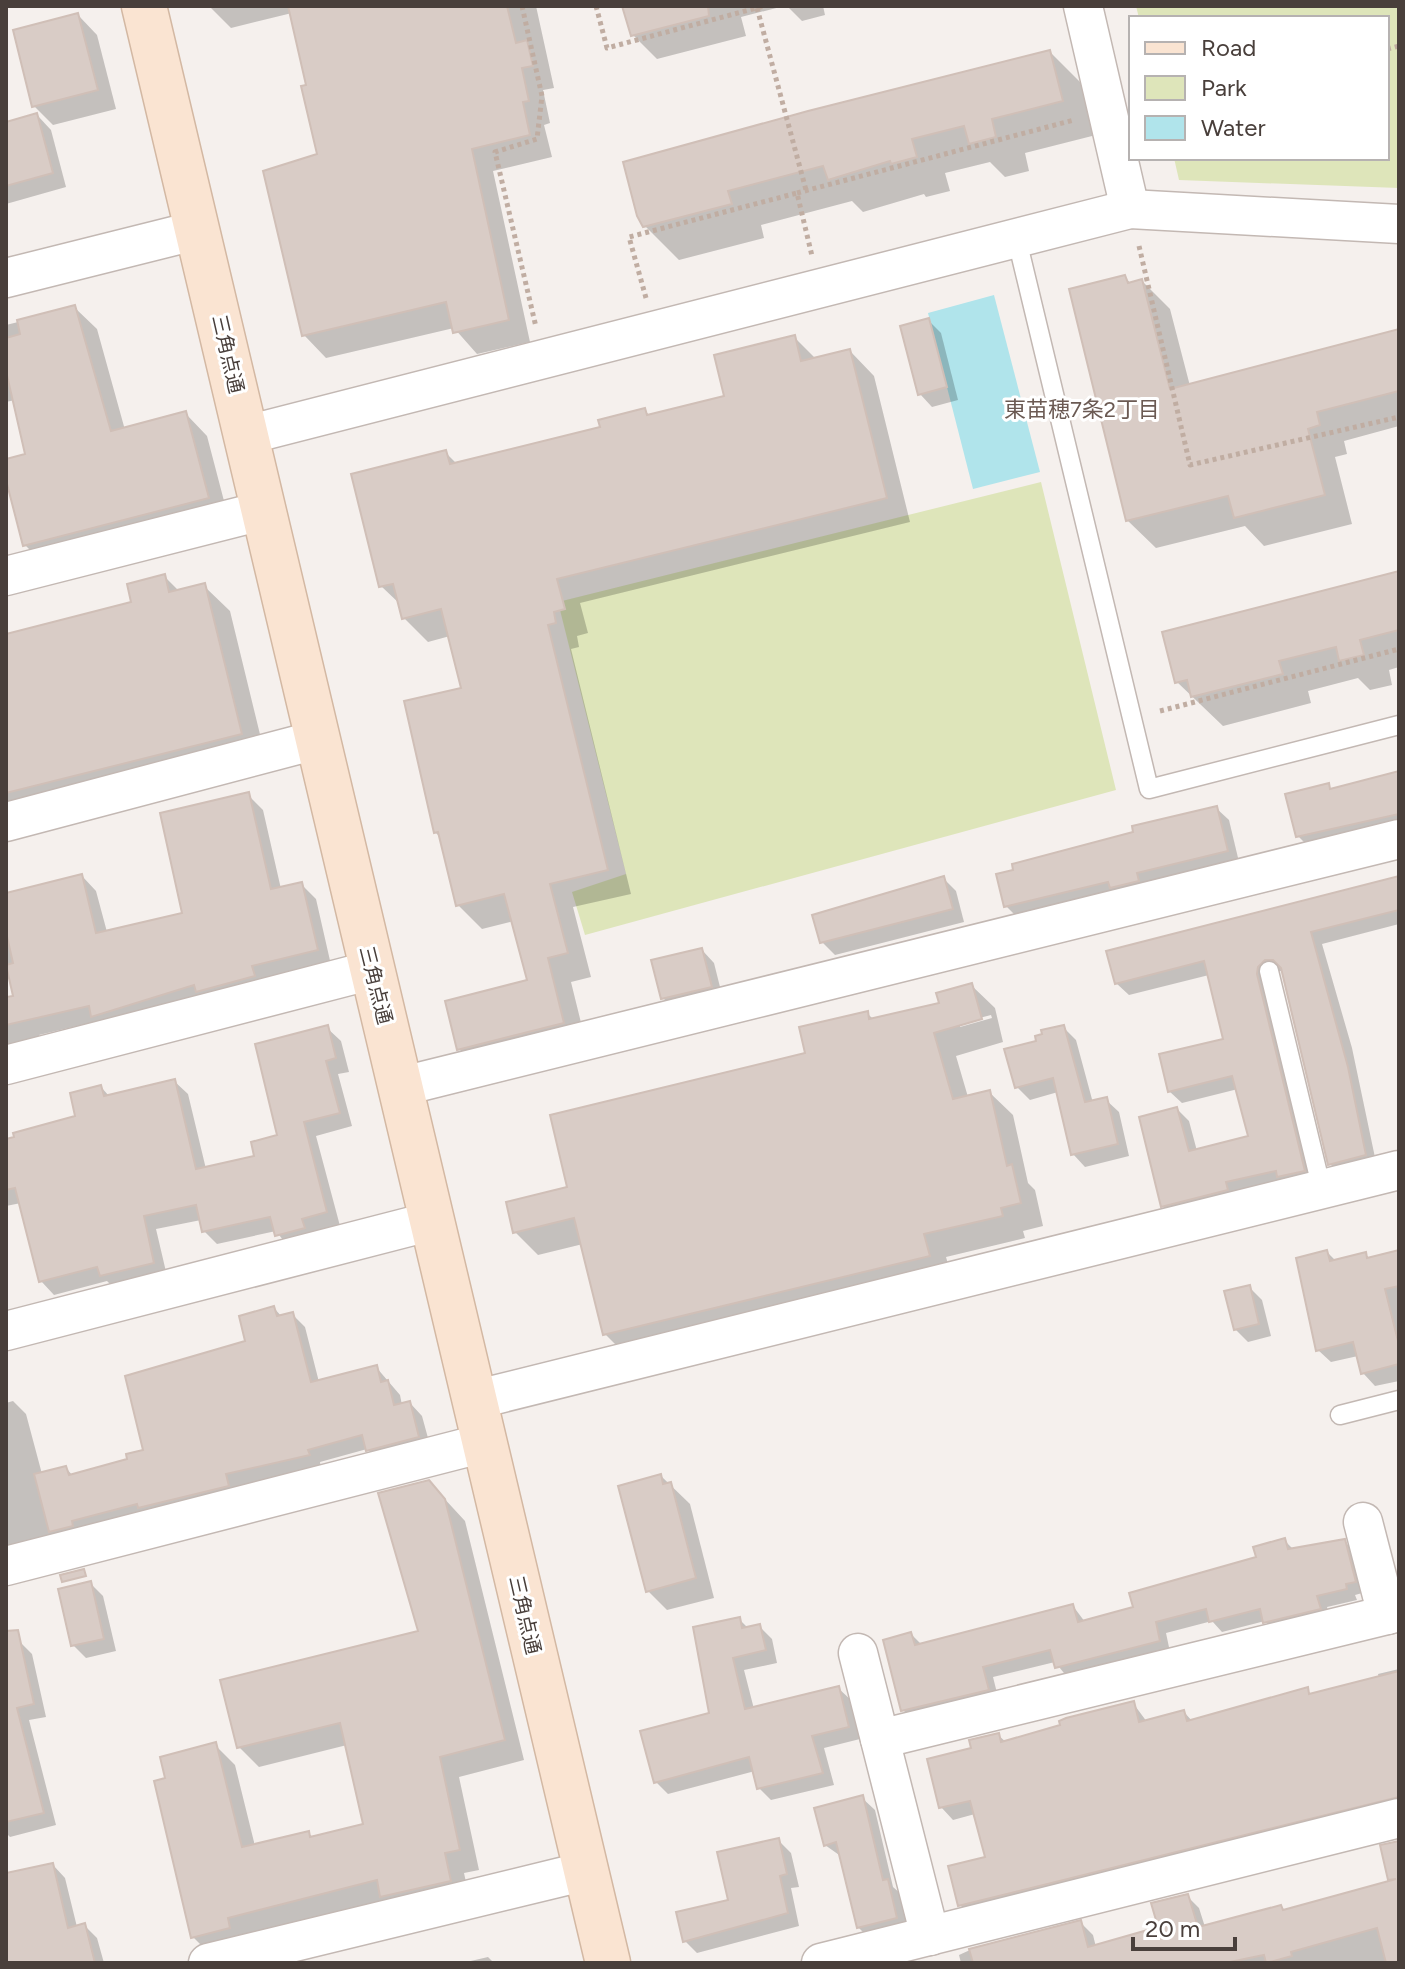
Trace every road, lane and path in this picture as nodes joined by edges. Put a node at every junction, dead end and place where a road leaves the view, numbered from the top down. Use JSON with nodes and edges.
{"nodes":[{"id":1,"x":144,"y":6,"type":"edge"},
{"id":2,"x":522,"y":6,"type":"edge"},
{"id":3,"x":596,"y":6,"type":"edge"},
{"id":4,"x":1083,"y":6,"type":"edge"},
{"id":5,"x":760,"y":7,"type":"edge"},
{"id":6,"x":1075,"y":120,"type":"dead end"},
{"id":7,"x":806,"y":190,"type":"junction"},
{"id":8,"x":797,"y":193,"type":"junction"},
{"id":9,"x":1133,"y":222,"type":"junction"},
{"id":10,"x":1399,"y":224,"type":"edge"},
{"id":11,"x":198,"y":230,"type":"junction"},
{"id":12,"x":1017,"y":240,"type":"junction"},
{"id":13,"x":814,"y":265,"type":"dead end"},
{"id":14,"x":6,"y":278,"type":"edge"},
{"id":15,"x":648,"y":306,"type":"dead end"},
{"id":16,"x":537,"y":334,"type":"dead end"},
{"id":17,"x":1399,"y":417,"type":"edge"},
{"id":18,"x":247,"y":435,"type":"junction"},
{"id":19,"x":265,"y":510,"type":"junction"},
{"id":20,"x":6,"y":576,"type":"edge"},
{"id":21,"x":1399,"y":649,"type":"edge"},
{"id":22,"x":1160,"y":711,"type":"dead end"},
{"id":23,"x":1399,"y":725,"type":"edge"},
{"id":24,"x":316,"y":740,"type":"junction"},
{"id":25,"x":6,"y":822,"type":"edge"},
{"id":26,"x":1399,"y":839,"type":"edge"},
{"id":27,"x":372,"y":970,"type":"junction"},
{"id":28,"x":1269,"y":971,"type":"dead end"},
{"id":29,"x":6,"y":1065,"type":"edge"},
{"id":30,"x":403,"y":1086,"type":"junction"},
{"id":31,"x":1399,"y":1170,"type":"edge"},
{"id":32,"x":1322,"y":1190,"type":"junction"},
{"id":33,"x":432,"y":1221,"type":"junction"},
{"id":34,"x":6,"y":1331,"type":"edge"},
{"id":35,"x":474,"y":1400,"type":"junction"},
{"id":36,"x":1399,"y":1400,"type":"edge"},
{"id":37,"x":1340,"y":1415,"type":"dead end"},
{"id":38,"x":484,"y":1443,"type":"junction"},
{"id":39,"x":1363,"y":1522,"type":"dead end"},
{"id":40,"x":6,"y":1566,"type":"edge"},
{"id":41,"x":1393,"y":1613,"type":"edge"},
{"id":42,"x":858,"y":1653,"type":"dead end"},
{"id":43,"x":880,"y":1739,"type":"junction"},
{"id":44,"x":1399,"y":1818,"type":"edge"},
{"id":45,"x":586,"y":1871,"type":"junction"},
{"id":46,"x":930,"y":1936,"type":"junction"},
{"id":47,"x":208,"y":1963,"type":"edge"},
{"id":48,"x":608,"y":1963,"type":"edge"},
{"id":49,"x":821,"y":1963,"type":"edge"}],
"edges":[{"from":1,"to":11,"type":"street","name":"三角点通"},
{"from":2,"to":16,"type":"path"},
{"from":3,"to":5,"type":"path"},
{"from":4,"to":9,"type":"street"},
{"from":5,"to":7,"type":"path"},
{"from":6,"to":7,"type":"path"},
{"from":7,"to":8,"type":"path"},
{"from":8,"to":13,"type":"path"},
{"from":8,"to":15,"type":"path"},
{"from":9,"to":10,"type":"street"},
{"from":9,"to":12,"type":"street"},
{"from":9,"to":17,"type":"path"},
{"from":11,"to":14,"type":"street"},
{"from":11,"to":18,"type":"street","name":"三角点通"},
{"from":12,"to":18,"type":"street"},
{"from":12,"to":23,"type":"lane"},
{"from":18,"to":19,"type":"street","name":"三角点通"},
{"from":19,"to":20,"type":"street"},
{"from":19,"to":24,"type":"street","name":"三角点通"},
{"from":21,"to":22,"type":"path"},
{"from":24,"to":25,"type":"street"},
{"from":24,"to":27,"type":"street","name":"三角点通"},
{"from":26,"to":30,"type":"street"},
{"from":27,"to":29,"type":"street"},
{"from":27,"to":30,"type":"street","name":"三角点通"},
{"from":28,"to":32,"type":"lane"},
{"from":30,"to":33,"type":"street","name":"三角点通"},
{"from":31,"to":32,"type":"street"},
{"from":32,"to":35,"type":"street"},
{"from":33,"to":34,"type":"street"},
{"from":33,"to":35,"type":"street","name":"三角点通"},
{"from":35,"to":38,"type":"street","name":"三角点通"},
{"from":36,"to":37,"type":"lane"},
{"from":38,"to":40,"type":"street"},
{"from":38,"to":45,"type":"street","name":"三角点通"},
{"from":39,"to":41,"type":"street"},
{"from":41,"to":43,"type":"street"},
{"from":42,"to":43,"type":"street"},
{"from":43,"to":46,"type":"street"},
{"from":44,"to":46,"type":"street"},
{"from":45,"to":47,"type":"street"},
{"from":45,"to":48,"type":"street","name":"三角点通"},
{"from":46,"to":49,"type":"street"}]}
